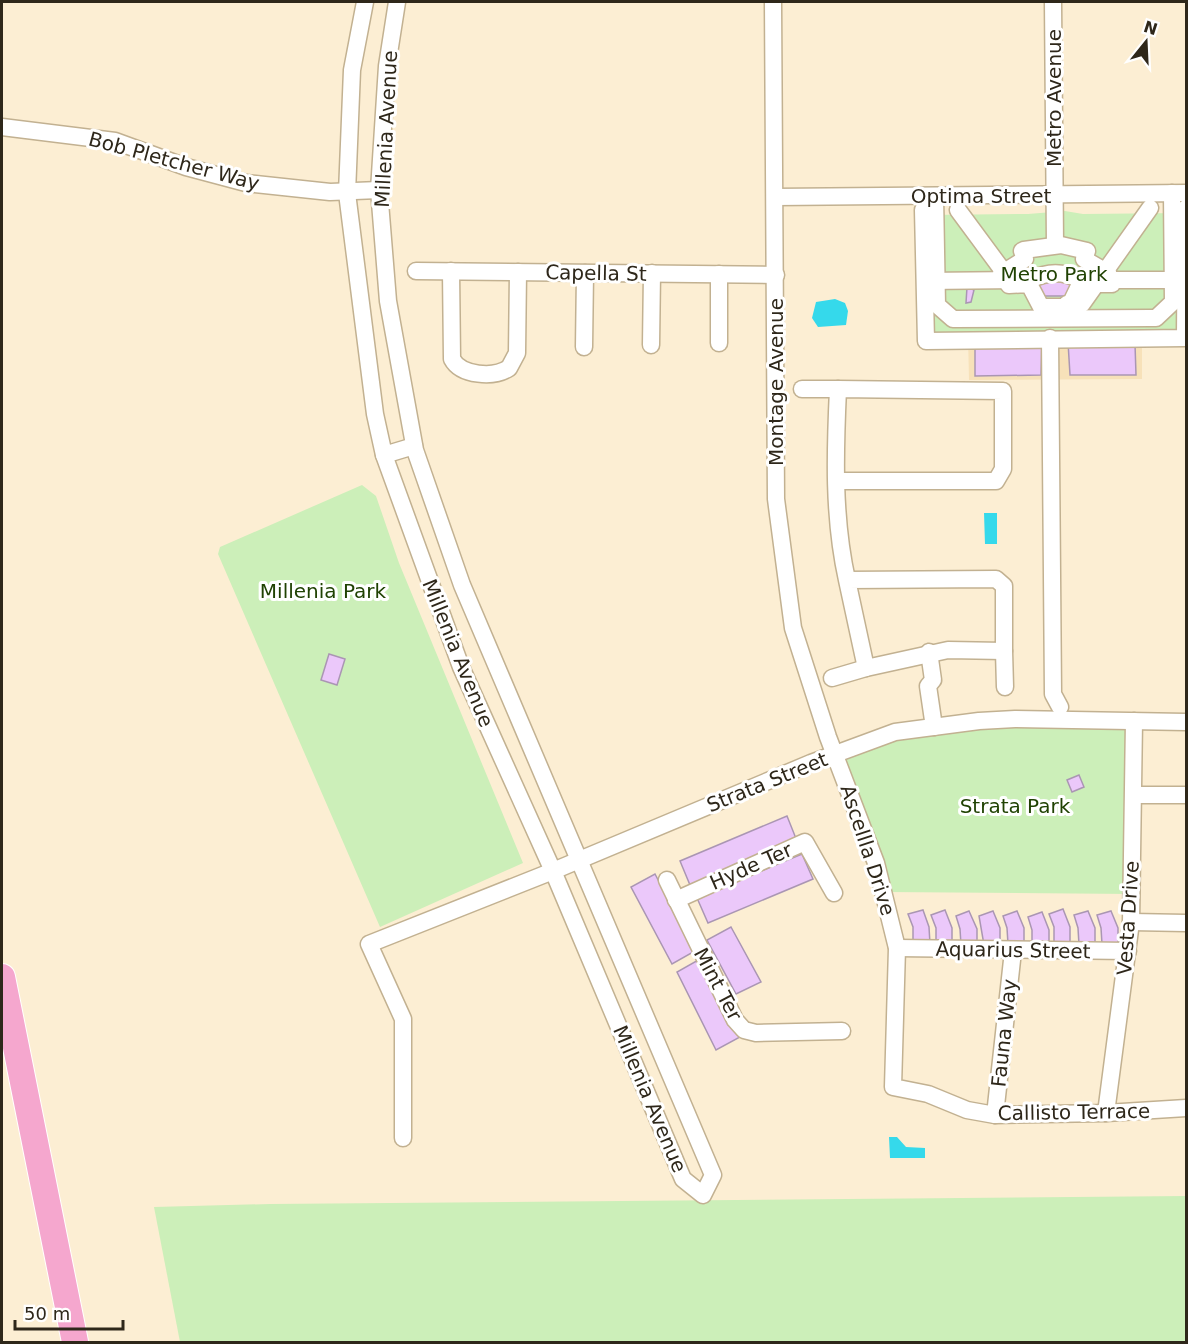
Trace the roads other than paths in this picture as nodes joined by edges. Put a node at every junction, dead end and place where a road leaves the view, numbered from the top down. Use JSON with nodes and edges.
{"nodes":[{"id":1,"x":365,"y":2,"type":"edge"},
{"id":2,"x":397,"y":2,"type":"edge"},
{"id":3,"x":773,"y":2,"type":"edge"},
{"id":4,"x":1053,"y":2,"type":"edge"},
{"id":5,"x":2,"y":128,"type":"edge"},
{"id":6,"x":379,"y":190,"type":"junction"},
{"id":7,"x":347,"y":193,"type":"junction"},
{"id":8,"x":1179,"y":193,"type":"edge"},
{"id":9,"x":1054,"y":195,"type":"junction"},
{"id":10,"x":776,"y":196,"type":"junction"},
{"id":11,"x":935,"y":196,"type":"junction"},
{"id":12,"x":1150,"y":208,"type":"dead end"},
{"id":13,"x":1186,"y":208,"type":"edge"},
{"id":14,"x":923,"y":210,"type":"dead end"},
{"id":15,"x":958,"y":210,"type":"dead end"},
{"id":16,"x":1055,"y":245,"type":"junction"},
{"id":17,"x":416,"y":271,"type":"dead end"},
{"id":18,"x":451,"y":271,"type":"junction"},
{"id":19,"x":518,"y":272,"type":"junction"},
{"id":20,"x":585,"y":273,"type":"junction"},
{"id":21,"x":652,"y":273,"type":"junction"},
{"id":22,"x":719,"y":274,"type":"junction"},
{"id":23,"x":776,"y":275,"type":"junction"},
{"id":24,"x":1008,"y":279,"type":"junction"},
{"id":25,"x":1103,"y":279,"type":"junction"},
{"id":26,"x":1179,"y":280,"type":"edge"},
{"id":27,"x":931,"y":281,"type":"junction"},
{"id":28,"x":1055,"y":307,"type":"junction"},
{"id":29,"x":1053,"y":338,"type":"junction"},
{"id":30,"x":719,"y":343,"type":"dead end"},
{"id":31,"x":651,"y":345,"type":"dead end"},
{"id":32,"x":584,"y":347,"type":"dead end"},
{"id":33,"x":802,"y":389,"type":"dead end"},
{"id":34,"x":838,"y":389,"type":"junction"},
{"id":35,"x":414,"y":446,"type":"junction"},
{"id":36,"x":384,"y":455,"type":"junction"},
{"id":37,"x":837,"y":481,"type":"junction"},
{"id":38,"x":847,"y":580,"type":"junction"},
{"id":39,"x":1004,"y":651,"type":"junction"},
{"id":40,"x":929,"y":652,"type":"junction"},
{"id":41,"x":866,"y":668,"type":"junction"},
{"id":42,"x":832,"y":678,"type":"dead end"},
{"id":43,"x":1005,"y":687,"type":"dead end"},
{"id":44,"x":1060,"y":707,"type":"dead end"},
{"id":45,"x":1134,"y":721,"type":"junction"},
{"id":46,"x":1186,"y":722,"type":"edge"},
{"id":47,"x":940,"y":726,"type":"junction"},
{"id":48,"x":835,"y":754,"type":"junction"},
{"id":49,"x":1134,"y":795,"type":"junction"},
{"id":50,"x":1186,"y":795,"type":"edge"},
{"id":51,"x":580,"y":860,"type":"junction"},
{"id":52,"x":553,"y":872,"type":"junction"},
{"id":53,"x":667,"y":880,"type":"dead end"},
{"id":54,"x":834,"y":893,"type":"dead end"},
{"id":55,"x":676,"y":900,"type":"junction"},
{"id":56,"x":1131,"y":922,"type":"junction"},
{"id":57,"x":1186,"y":922,"type":"edge"},
{"id":58,"x":897,"y":948,"type":"junction"},
{"id":59,"x":1013,"y":951,"type":"junction"},
{"id":60,"x":1128,"y":951,"type":"junction"},
{"id":61,"x":2,"y":977,"type":"edge"},
{"id":62,"x":842,"y":1031,"type":"dead end"},
{"id":63,"x":893,"y":1087,"type":"joint"},
{"id":64,"x":1186,"y":1108,"type":"edge"},
{"id":65,"x":1106,"y":1113,"type":"junction"},
{"id":66,"x":995,"y":1115,"type":"junction"},
{"id":67,"x":403,"y":1138,"type":"dead end"},
{"id":68,"x":75,"y":1342,"type":"edge"}],
"edges":[{"from":1,"to":7,"type":"street","name":"Millenia Avenue"},
{"from":2,"to":6,"type":"street","name":"Millenia Avenue"},
{"from":3,"to":10,"type":"street","name":"Montage Avenue"},
{"from":4,"to":9,"type":"street","name":"Metro Avenue"},
{"from":5,"to":7,"type":"street","name":"Bob Pletcher Way"},
{"from":6,"to":7,"type":"street","name":"Bob Pletcher Way"},
{"from":6,"to":35,"type":"street","name":"Millenia Avenue"},
{"from":7,"to":36,"type":"street","name":"Millenia Avenue"},
{"from":8,"to":9,"type":"street","name":"Optima Street"},
{"from":8,"to":26,"type":"street"},
{"from":9,"to":11,"type":"street","name":"Optima Street"},
{"from":9,"to":16,"type":"street","name":"Metro Avenue"},
{"from":10,"to":11,"type":"street","name":"Optima Street"},
{"from":10,"to":23,"type":"street","name":"Montage Avenue"},
{"from":11,"to":27,"type":"street"},
{"from":12,"to":25,"type":"street"},
{"from":13,"to":26,"type":"street"},
{"from":14,"to":27,"type":"street"},
{"from":15,"to":24,"type":"street"},
{"from":16,"to":24,"type":"street"},
{"from":16,"to":25,"type":"street"},
{"from":17,"to":18,"type":"street","name":"Capella St"},
{"from":18,"to":19,"type":"street","name":"Capella St"},
{"from":18,"to":19,"type":"street"},
{"from":19,"to":20,"type":"street","name":"Capella St"},
{"from":20,"to":21,"type":"street","name":"Capella St"},
{"from":20,"to":32,"type":"street"},
{"from":21,"to":22,"type":"street","name":"Capella St"},
{"from":21,"to":31,"type":"street"},
{"from":22,"to":23,"type":"street","name":"Capella St"},
{"from":22,"to":30,"type":"street"},
{"from":23,"to":48,"type":"street","name":"Montage Avenue"},
{"from":24,"to":25,"type":"street"},
{"from":24,"to":27,"type":"street"},
{"from":24,"to":28,"type":"street"},
{"from":25,"to":26,"type":"street"},
{"from":25,"to":28,"type":"street"},
{"from":26,"to":28,"type":"street"},
{"from":26,"to":29,"type":"street"},
{"from":27,"to":28,"type":"street"},
{"from":27,"to":29,"type":"street"},
{"from":28,"to":29,"type":"street"},
{"from":29,"to":44,"type":"street"},
{"from":33,"to":34,"type":"street"},
{"from":34,"to":37,"type":"street"},
{"from":34,"to":37,"type":"street"},
{"from":35,"to":36,"type":"street"},
{"from":35,"to":51,"type":"street","name":"Millenia Avenue"},
{"from":36,"to":52,"type":"street","name":"Millenia Avenue"},
{"from":37,"to":38,"type":"street"},
{"from":38,"to":39,"type":"street"},
{"from":38,"to":41,"type":"street"},
{"from":39,"to":40,"type":"street"},
{"from":39,"to":43,"type":"street"},
{"from":40,"to":41,"type":"street"},
{"from":40,"to":47,"type":"street"},
{"from":41,"to":42,"type":"street"},
{"from":45,"to":46,"type":"street","name":"Strata Street"},
{"from":45,"to":47,"type":"street","name":"Strata Street"},
{"from":45,"to":49,"type":"street","name":"Vesta Drive"},
{"from":47,"to":48,"type":"street","name":"Strata Street"},
{"from":48,"to":51,"type":"street","name":"Strata Street"},
{"from":48,"to":58,"type":"street","name":"Ascellla Drive"},
{"from":49,"to":50,"type":"street"},
{"from":49,"to":56,"type":"street","name":"Vesta Drive"},
{"from":51,"to":52,"type":"street","name":"Strata Street"},
{"from":51,"to":52,"type":"street","name":"Millenia Avenue"},
{"from":52,"to":67,"type":"street","name":"Strata Street"},
{"from":53,"to":55,"type":"street","name":"Mint Ter"},
{"from":54,"to":55,"type":"street","name":"Hyde Ter"},
{"from":55,"to":62,"type":"street","name":"Mint Ter"},
{"from":56,"to":57,"type":"street"},
{"from":56,"to":60,"type":"street","name":"Vesta Drive"},
{"from":58,"to":59,"type":"street","name":"Aquarius Street"},
{"from":58,"to":63,"type":"street","name":"Ascellla Drive"},
{"from":59,"to":60,"type":"street","name":"Aquarius Street"},
{"from":59,"to":66,"type":"street","name":"Fauna Way"},
{"from":60,"to":65,"type":"street","name":"Vesta Drive"},
{"from":61,"to":68,"type":"highway"},
{"from":63,"to":66,"type":"street","name":"Callisto Terrace"},
{"from":64,"to":65,"type":"street","name":"Callisto Terrace"},
{"from":65,"to":66,"type":"street","name":"Callisto Terrace"}]}
